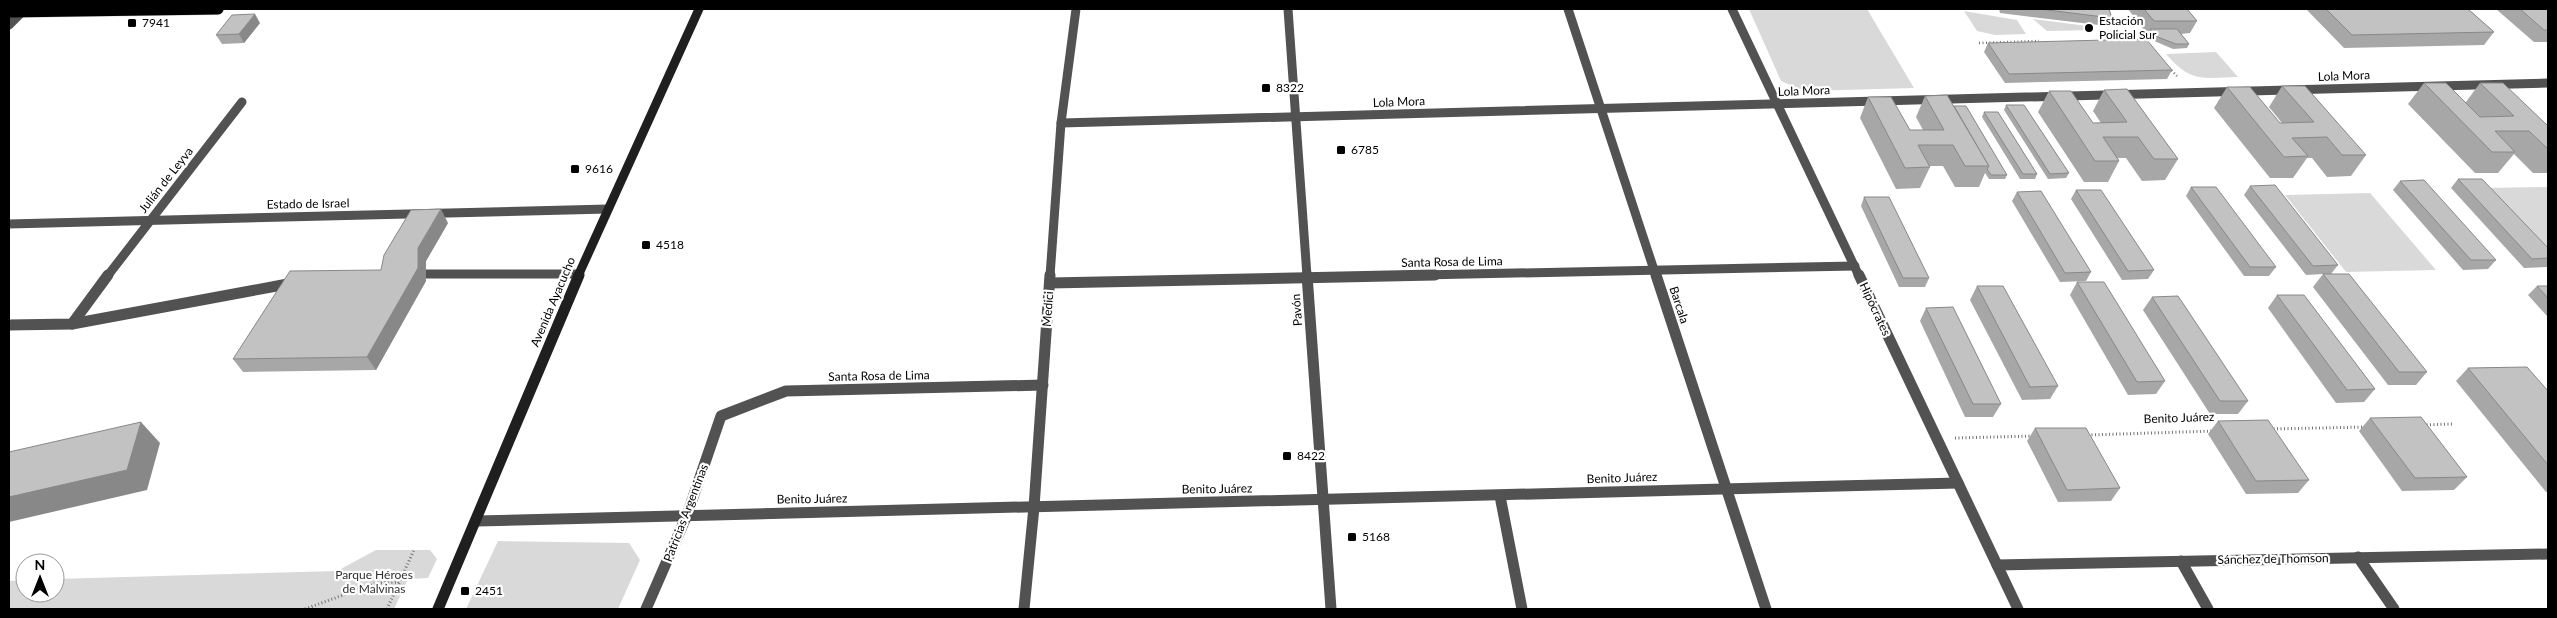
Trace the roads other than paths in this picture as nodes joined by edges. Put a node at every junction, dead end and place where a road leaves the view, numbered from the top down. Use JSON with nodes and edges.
{"nodes":[{"id":1,"x":209,"y":9,"type":"edge"},
{"id":2,"x":218,"y":9,"type":"edge"},
{"id":3,"x":699,"y":9,"type":"edge"},
{"id":4,"x":1076,"y":9,"type":"edge"},
{"id":5,"x":1288,"y":9,"type":"edge"},
{"id":6,"x":1568,"y":9,"type":"edge"},
{"id":7,"x":1732,"y":9,"type":"edge"},
{"id":8,"x":9,"y":12,"type":"edge"},
{"id":9,"x":22,"y":12,"type":"junction"},
{"id":10,"x":9,"y":25,"type":"edge"},
{"id":11,"x":2548,"y":83,"type":"edge"},
{"id":12,"x":242,"y":102,"type":"dead end"},
{"id":13,"x":1778,"y":104,"type":"junction"},
{"id":14,"x":1601,"y":109,"type":"junction"},
{"id":15,"x":1296,"y":117,"type":"junction"},
{"id":16,"x":1061,"y":124,"type":"junction"},
{"id":17,"x":608,"y":209,"type":"junction"},
{"id":18,"x":150,"y":221,"type":"junction"},
{"id":19,"x":9,"y":224,"type":"edge"},
{"id":20,"x":1855,"y":266,"type":"junction"},
{"id":21,"x":1654,"y":270,"type":"junction"},
{"id":22,"x":426,"y":274,"type":"dead end"},
{"id":23,"x":579,"y":274,"type":"junction"},
{"id":24,"x":1308,"y":278,"type":"junction"},
{"id":25,"x":304,"y":282,"type":"edge"},
{"id":26,"x":1050,"y":283,"type":"junction"},
{"id":27,"x":72,"y":324,"type":"junction"},
{"id":28,"x":9,"y":325,"type":"edge"},
{"id":29,"x":1043,"y":384,"type":"junction"},
{"id":30,"x":722,"y":416,"type":"joint"},
{"id":31,"x":1958,"y":483,"type":"junction"},
{"id":32,"x":1726,"y":489,"type":"junction"},
{"id":33,"x":1500,"y":496,"type":"junction"},
{"id":34,"x":1323,"y":501,"type":"junction"},
{"id":35,"x":1034,"y":507,"type":"junction"},
{"id":36,"x":687,"y":516,"type":"junction"},
{"id":37,"x":477,"y":521,"type":"junction"},
{"id":38,"x":2548,"y":554,"type":"edge"},
{"id":39,"x":2358,"y":558,"type":"junction"},
{"id":40,"x":2181,"y":561,"type":"junction"},
{"id":41,"x":1997,"y":565,"type":"junction"},
{"id":42,"x":438,"y":609,"type":"edge"},
{"id":43,"x":646,"y":609,"type":"edge"},
{"id":44,"x":1024,"y":609,"type":"edge"},
{"id":45,"x":1331,"y":609,"type":"edge"},
{"id":46,"x":1522,"y":609,"type":"edge"},
{"id":47,"x":1766,"y":609,"type":"edge"},
{"id":48,"x":2018,"y":609,"type":"edge"},
{"id":49,"x":2208,"y":609,"type":"edge"},
{"id":50,"x":2394,"y":609,"type":"edge"}],
"edges":[{"from":1,"to":2,"type":"main road"},
{"from":1,"to":9,"type":"main road"},
{"from":3,"to":17,"type":"main road","name":"Avenida Ayacucho"},
{"from":4,"to":16,"type":"street","name":"Medici"},
{"from":5,"to":15,"type":"street","name":"Pavón"},
{"from":6,"to":14,"type":"street","name":"Barcala"},
{"from":7,"to":13,"type":"street","name":"Hipócrates"},
{"from":8,"to":9,"type":"main road"},
{"from":9,"to":10,"type":"street"},
{"from":11,"to":13,"type":"street","name":"Lola Mora"},
{"from":12,"to":18,"type":"street","name":"Julián de Leyva"},
{"from":13,"to":14,"type":"street","name":"Lola Mora"},
{"from":13,"to":20,"type":"street","name":"Hipócrates"},
{"from":14,"to":15,"type":"street","name":"Lola Mora"},
{"from":14,"to":21,"type":"street","name":"Barcala"},
{"from":15,"to":16,"type":"street","name":"Lola Mora"},
{"from":15,"to":24,"type":"street","name":"Pavón"},
{"from":16,"to":26,"type":"street","name":"Medici"},
{"from":17,"to":18,"type":"street","name":"Estado de Israel"},
{"from":17,"to":23,"type":"main road","name":"Avenida Ayacucho"},
{"from":18,"to":19,"type":"street","name":"Estado de Israel"},
{"from":18,"to":27,"type":"street","name":"Julián de Leyva"},
{"from":20,"to":21,"type":"street","name":"Santa Rosa de Lima"},
{"from":20,"to":31,"type":"street","name":"Hipócrates"},
{"from":21,"to":24,"type":"street","name":"Santa Rosa de Lima"},
{"from":21,"to":32,"type":"street","name":"Barcala"},
{"from":22,"to":23,"type":"street"},
{"from":23,"to":37,"type":"main road","name":"Avenida Ayacucho"},
{"from":24,"to":26,"type":"street","name":"Santa Rosa de Lima"},
{"from":24,"to":34,"type":"street","name":"Pavón"},
{"from":25,"to":27,"type":"street"},
{"from":26,"to":29,"type":"street","name":"Medici"},
{"from":27,"to":28,"type":"street"},
{"from":29,"to":30,"type":"street","name":"Santa Rosa de Lima"},
{"from":29,"to":35,"type":"street","name":"Medici"},
{"from":30,"to":36,"type":"street","name":"Patricias Argentinas"},
{"from":31,"to":32,"type":"street","name":"Benito Juárez"},
{"from":31,"to":41,"type":"street","name":"Hipócrates"},
{"from":32,"to":33,"type":"street","name":"Benito Juárez"},
{"from":32,"to":47,"type":"street","name":"Barcala"},
{"from":33,"to":34,"type":"street","name":"Benito Juárez"},
{"from":33,"to":46,"type":"street"},
{"from":34,"to":35,"type":"street","name":"Benito Juárez"},
{"from":34,"to":45,"type":"street","name":"Pavón"},
{"from":35,"to":36,"type":"street","name":"Benito Juárez"},
{"from":35,"to":44,"type":"street","name":"Medici"},
{"from":36,"to":37,"type":"street","name":"Benito Juárez"},
{"from":36,"to":43,"type":"street","name":"Patricias Argentinas"},
{"from":37,"to":42,"type":"main road","name":"Avenida Ayacucho"},
{"from":38,"to":39,"type":"street","name":"Sánchez de Thomson"},
{"from":39,"to":40,"type":"street","name":"Sánchez de Thomson"},
{"from":39,"to":50,"type":"street"},
{"from":40,"to":41,"type":"street","name":"Sánchez de Thomson"},
{"from":40,"to":49,"type":"street"},
{"from":41,"to":48,"type":"street","name":"Hipócrates"}]}
